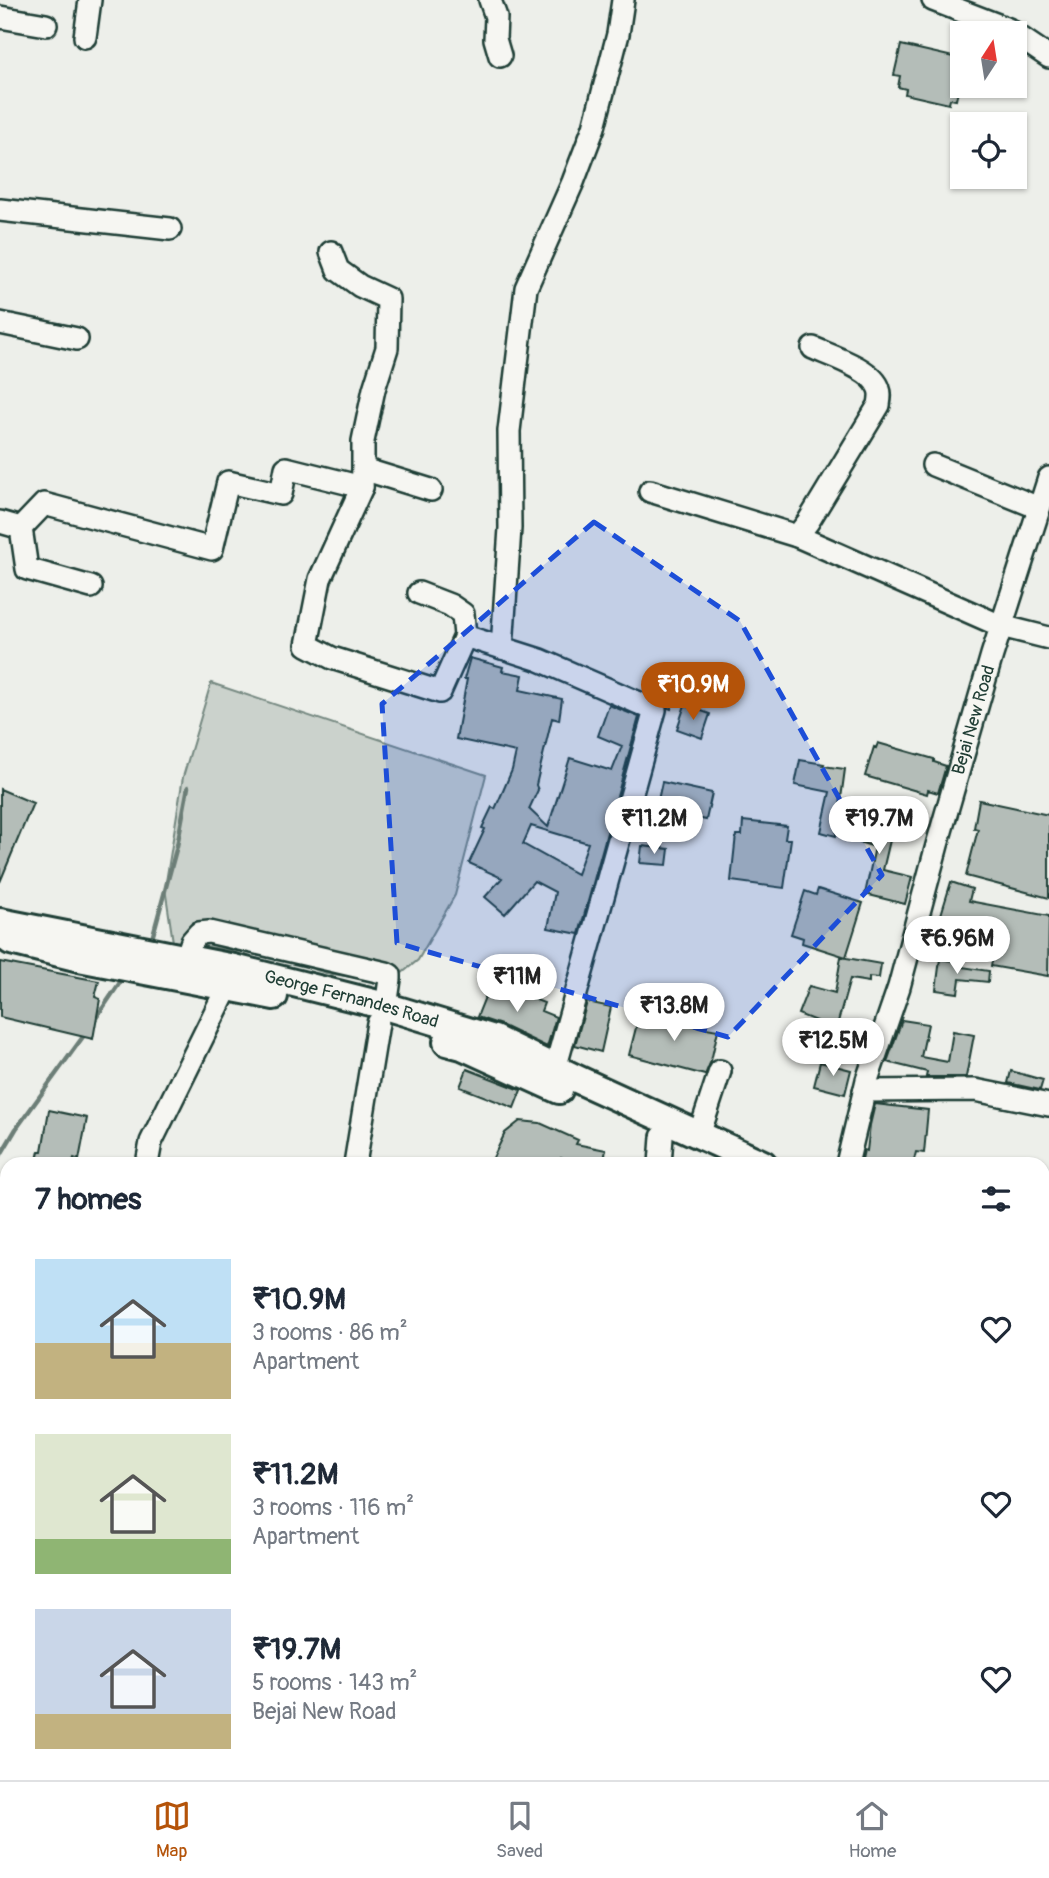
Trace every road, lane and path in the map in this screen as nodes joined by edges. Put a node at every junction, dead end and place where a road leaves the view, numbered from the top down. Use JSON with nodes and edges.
{"nodes":[{"id":1,"x":90,"y":0,"type":"edge"},
{"id":2,"x":490,"y":0,"type":"edge"},
{"id":3,"x":623,"y":0,"type":"edge"},
{"id":4,"x":933,"y":0,"type":"edge"},
{"id":5,"x":0,"y":17,"type":"edge"},
{"id":6,"x":987,"y":21,"type":"edge"},
{"id":7,"x":46,"y":25,"type":"dead end"},
{"id":8,"x":85,"y":37,"type":"dead end"},
{"id":9,"x":1027,"y":43,"type":"edge"},
{"id":10,"x":500,"y":56,"type":"dead end"},
{"id":11,"x":1049,"y":57,"type":"edge"},
{"id":12,"x":0,"y":210,"type":"edge"},
{"id":13,"x":170,"y":229,"type":"dead end"},
{"id":14,"x":331,"y":252,"type":"dead end"},
{"id":15,"x":0,"y":323,"type":"edge"},
{"id":16,"x":76,"y":340,"type":"dead end"},
{"id":17,"x":813,"y":348,"type":"dead end"},
{"id":18,"x":933,"y":465,"type":"dead end"},
{"id":19,"x":363,"y":478,"type":"junction"},
{"id":20,"x":1049,"y":478,"type":"edge"},
{"id":21,"x":431,"y":490,"type":"dead end"},
{"id":22,"x":650,"y":491,"type":"dead end"},
{"id":23,"x":1039,"y":508,"type":"junction"},
{"id":24,"x":10,"y":525,"type":"edge"},
{"id":25,"x":797,"y":536,"type":"junction"},
{"id":26,"x":91,"y":587,"type":"dead end"},
{"id":27,"x":419,"y":593,"type":"dead end"},
{"id":28,"x":1001,"y":626,"type":"junction"},
{"id":29,"x":465,"y":636,"type":"junction"},
{"id":30,"x":1049,"y":638,"type":"edge"},
{"id":31,"x":502,"y":648,"type":"junction"},
{"id":32,"x":0,"y":922,"type":"edge"},
{"id":33,"x":0,"y":938,"type":"edge"},
{"id":34,"x":228,"y":986,"type":"junction"},
{"id":35,"x":382,"y":1015,"type":"junction"},
{"id":36,"x":555,"y":1069,"type":"junction"},
{"id":37,"x":720,"y":1071,"type":"dead end"},
{"id":38,"x":864,"y":1091,"type":"junction"},
{"id":39,"x":1049,"y":1105,"type":"edge"},
{"id":40,"x":699,"y":1135,"type":"junction"},
{"id":41,"x":662,"y":1137,"type":"junction"},
{"id":42,"x":148,"y":1157,"type":"edge"},
{"id":43,"x":356,"y":1157,"type":"edge"},
{"id":44,"x":661,"y":1157,"type":"edge"},
{"id":45,"x":705,"y":1157,"type":"edge"},
{"id":46,"x":748,"y":1157,"type":"edge"},
{"id":47,"x":849,"y":1157,"type":"edge"}],
"edges":[{"from":1,"to":8,"type":"street"},
{"from":2,"to":10,"type":"street"},
{"from":3,"to":31,"type":"street"},
{"from":4,"to":6,"type":"street"},
{"from":5,"to":7,"type":"street"},
{"from":9,"to":11,"type":"street"},
{"from":12,"to":13,"type":"street"},
{"from":14,"to":19,"type":"street"},
{"from":15,"to":16,"type":"street"},
{"from":17,"to":25,"type":"street"},
{"from":18,"to":23,"type":"street"},
{"from":19,"to":21,"type":"street"},
{"from":19,"to":24,"type":"street"},
{"from":19,"to":29,"type":"street"},
{"from":20,"to":23,"type":"street","name":"Bejai New Road"},
{"from":22,"to":25,"type":"street"},
{"from":23,"to":28,"type":"street","name":"Bejai New Road"},
{"from":24,"to":26,"type":"street"},
{"from":25,"to":28,"type":"street"},
{"from":27,"to":29,"type":"street"},
{"from":28,"to":30,"type":"street"},
{"from":28,"to":38,"type":"street","name":"Bejai New Road"},
{"from":29,"to":31,"type":"street"},
{"from":31,"to":36,"type":"street"},
{"from":32,"to":35,"type":"main road","name":"George Fernandes Road"},
{"from":33,"to":34,"type":"main road","name":"George Fernandes Road"},
{"from":34,"to":35,"type":"main road","name":"George Fernandes Road"},
{"from":34,"to":42,"type":"street"},
{"from":35,"to":36,"type":"main road","name":"George Fernandes Road"},
{"from":35,"to":41,"type":"main road","name":"George Fernandes Road"},
{"from":35,"to":43,"type":"street"},
{"from":36,"to":40,"type":"main road","name":"George Fernandes Road"},
{"from":37,"to":40,"type":"street"},
{"from":38,"to":39,"type":"street"},
{"from":38,"to":47,"type":"street","name":"Bejai New Road"},
{"from":40,"to":46,"type":"main road","name":"George Fernandes Road"},
{"from":41,"to":44,"type":"street"},
{"from":41,"to":45,"type":"main road","name":"George Fernandes Road"}]}
